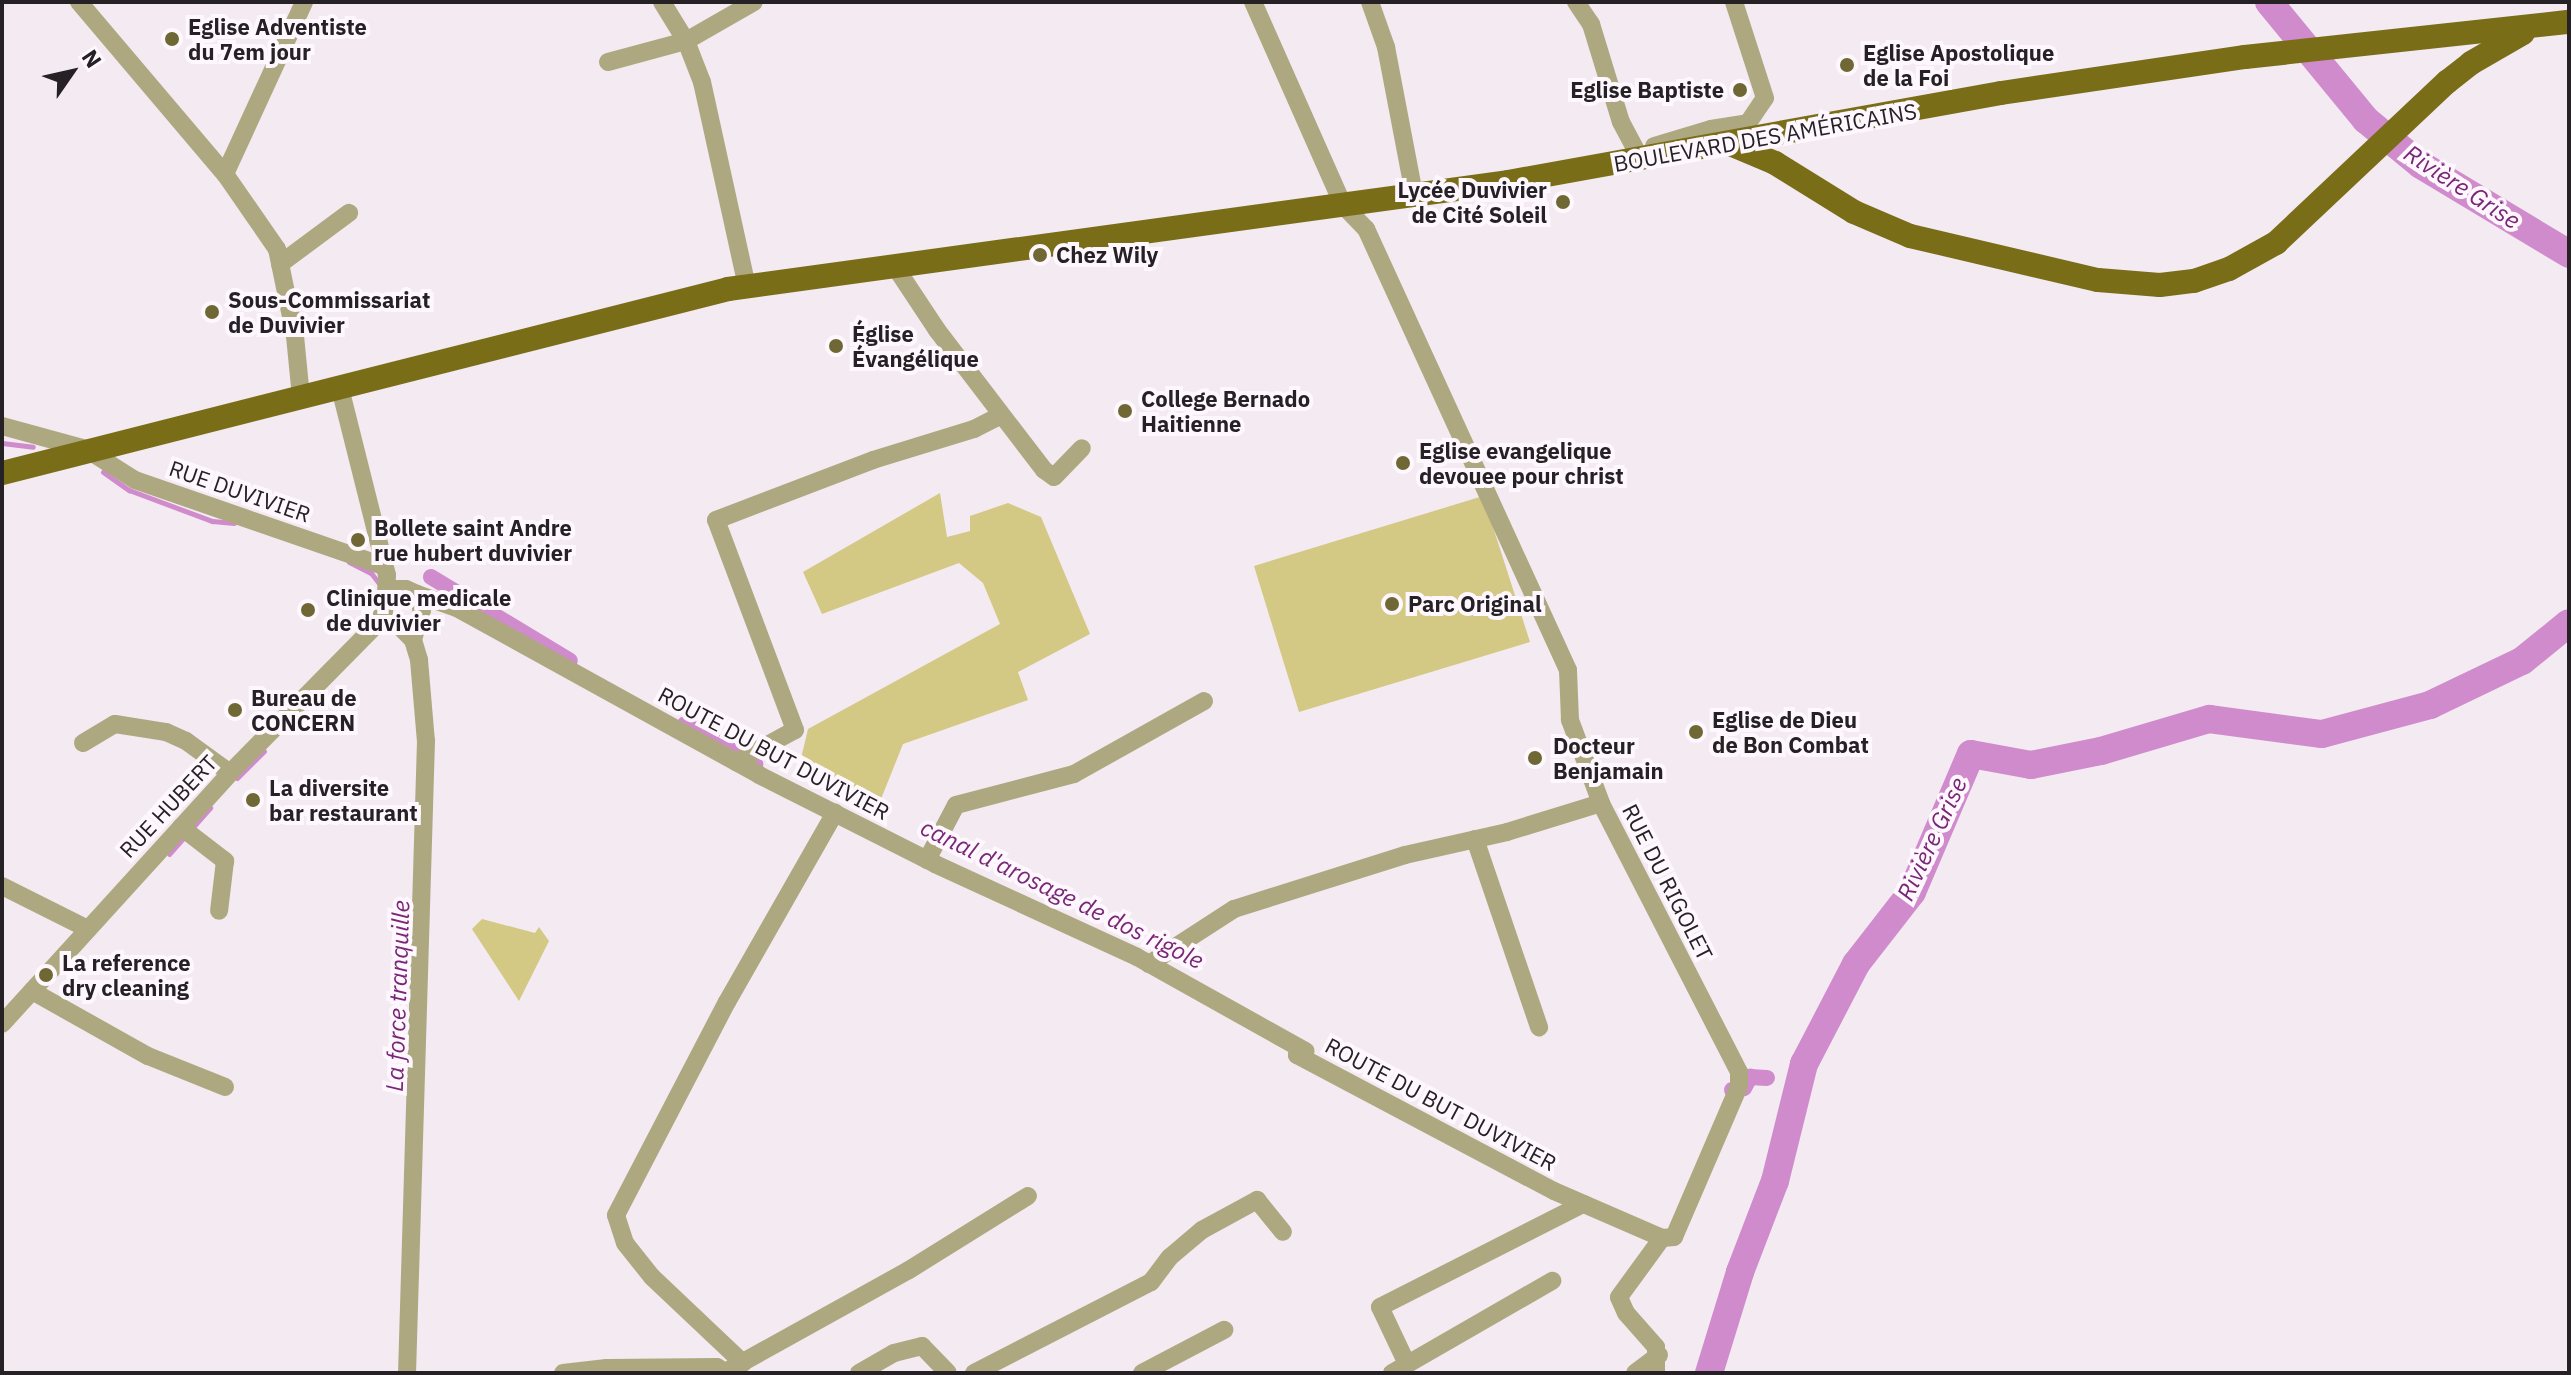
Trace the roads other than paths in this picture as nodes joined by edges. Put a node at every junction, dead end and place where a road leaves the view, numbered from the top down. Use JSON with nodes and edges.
{"nodes":[{"id":1,"x":79,"y":2,"type":"edge"},
{"id":2,"x":304,"y":2,"type":"edge"},
{"id":3,"x":662,"y":2,"type":"edge"},
{"id":4,"x":754,"y":2,"type":"edge"},
{"id":5,"x":1253,"y":2,"type":"edge"},
{"id":6,"x":1370,"y":2,"type":"edge"},
{"id":7,"x":1576,"y":2,"type":"edge"},
{"id":8,"x":1734,"y":2,"type":"edge"},
{"id":9,"x":2558,"y":23,"type":"edge"},
{"id":10,"x":686,"y":41,"type":"junction"},
{"id":11,"x":608,"y":62,"type":"dead end"},
{"id":12,"x":1730,"y":144,"type":"junction"},
{"id":13,"x":1636,"y":150,"type":"junction"},
{"id":14,"x":1601,"y":167,"type":"junction"},
{"id":15,"x":225,"y":174,"type":"junction"},
{"id":16,"x":1414,"y":194,"type":"junction"},
{"id":17,"x":1343,"y":205,"type":"junction"},
{"id":18,"x":349,"y":213,"type":"dead end"},
{"id":19,"x":280,"y":264,"type":"junction"},
{"id":20,"x":894,"y":265,"type":"junction"},
{"id":21,"x":747,"y":286,"type":"junction"},
{"id":22,"x":340,"y":388,"type":"junction"},
{"id":23,"x":301,"y":397,"type":"junction"},
{"id":24,"x":1001,"y":415,"type":"junction"},
{"id":25,"x":2,"y":426,"type":"edge"},
{"id":26,"x":1082,"y":448,"type":"dead end"},
{"id":27,"x":86,"y":449,"type":"junction"},
{"id":28,"x":2,"y":473,"type":"edge"},
{"id":29,"x":385,"y":570,"type":"junction"},
{"id":30,"x":401,"y":615,"type":"junction"},
{"id":31,"x":1204,"y":701,"type":"dead end"},
{"id":32,"x":83,"y":743,"type":"dead end"},
{"id":33,"x":736,"y":762,"type":"junction"},
{"id":34,"x":230,"y":773,"type":"junction"},
{"id":35,"x":1601,"y":803,"type":"junction"},
{"id":36,"x":835,"y":813,"type":"junction"},
{"id":37,"x":181,"y":827,"type":"junction"},
{"id":38,"x":1475,"y":839,"type":"junction"},
{"id":39,"x":927,"y":860,"type":"junction"},
{"id":40,"x":2,"y":886,"type":"edge"},
{"id":41,"x":219,"y":911,"type":"dead end"},
{"id":42,"x":88,"y":929,"type":"junction"},
{"id":43,"x":1149,"y":964,"type":"junction"},
{"id":44,"x":32,"y":991,"type":"junction"},
{"id":45,"x":2,"y":1024,"type":"edge"},
{"id":46,"x":1539,"y":1027,"type":"dead end"},
{"id":47,"x":225,"y":1087,"type":"dead end"},
{"id":48,"x":1028,"y":1196,"type":"dead end"},
{"id":49,"x":1583,"y":1204,"type":"junction"},
{"id":50,"x":1283,"y":1232,"type":"dead end"},
{"id":51,"x":1670,"y":1235,"type":"junction"},
{"id":52,"x":1552,"y":1281,"type":"dead end"},
{"id":53,"x":1224,"y":1330,"type":"dead end"},
{"id":54,"x":743,"y":1363,"type":"junction"},
{"id":55,"x":1657,"y":1364,"type":"edge"},
{"id":56,"x":1399,"y":1369,"type":"edge"},
{"id":57,"x":407,"y":1373,"type":"edge"},
{"id":58,"x":563,"y":1373,"type":"edge"},
{"id":59,"x":726,"y":1373,"type":"edge"},
{"id":60,"x":859,"y":1373,"type":"edge"},
{"id":61,"x":948,"y":1373,"type":"edge"},
{"id":62,"x":974,"y":1373,"type":"edge"},
{"id":63,"x":1142,"y":1373,"type":"edge"},
{"id":64,"x":1635,"y":1373,"type":"edge"}],
"edges":[{"from":1,"to":15,"type":"street"},
{"from":2,"to":15,"type":"street"},
{"from":3,"to":10,"type":"street"},
{"from":4,"to":10,"type":"street"},
{"from":5,"to":17,"type":"street","name":"RUE DU RIGOLET"},
{"from":6,"to":16,"type":"street"},
{"from":7,"to":13,"type":"street"},
{"from":8,"to":13,"type":"street"},
{"from":9,"to":12,"type":"main road","name":"BOULEVARD DES AMÉRICAINS"},
{"from":9,"to":12,"type":"main road"},
{"from":10,"to":11,"type":"street"},
{"from":10,"to":21,"type":"street"},
{"from":12,"to":14,"type":"main road","name":"BOULEVARD DES AMÉRICAINS"},
{"from":13,"to":14,"type":"street"},
{"from":14,"to":16,"type":"main road","name":"BOULEVARD DES AMÉRICAINS"},
{"from":15,"to":19,"type":"street"},
{"from":16,"to":17,"type":"main road","name":"BOULEVARD DES AMÉRICAINS"},
{"from":17,"to":20,"type":"main road","name":"BOULEVARD DES AMÉRICAINS"},
{"from":17,"to":35,"type":"street","name":"RUE DU RIGOLET"},
{"from":18,"to":19,"type":"street"},
{"from":19,"to":23,"type":"street"},
{"from":20,"to":21,"type":"main road","name":"BOULEVARD DES AMÉRICAINS"},
{"from":20,"to":24,"type":"street"},
{"from":21,"to":22,"type":"main road","name":"BOULEVARD DES AMÉRICAINS"},
{"from":22,"to":23,"type":"main road","name":"BOULEVARD DES AMÉRICAINS"},
{"from":22,"to":29,"type":"street"},
{"from":23,"to":27,"type":"main road","name":"BOULEVARD DES AMÉRICAINS"},
{"from":24,"to":26,"type":"street"},
{"from":24,"to":33,"type":"street"},
{"from":25,"to":27,"type":"street","name":"RUE DUVIVIER"},
{"from":27,"to":28,"type":"main road","name":"BOULEVARD DES AMÉRICAINS"},
{"from":27,"to":29,"type":"street","name":"RUE DUVIVIER"},
{"from":29,"to":30,"type":"street"},
{"from":29,"to":30,"type":"street"},
{"from":30,"to":33,"type":"street","name":"ROUTE DU BUT DUVIVIER"},
{"from":30,"to":34,"type":"street","name":"RUE HUBERT"},
{"from":30,"to":57,"type":"street"},
{"from":31,"to":39,"type":"street"},
{"from":32,"to":34,"type":"street"},
{"from":33,"to":36,"type":"street","name":"ROUTE DU BUT DUVIVIER"},
{"from":34,"to":37,"type":"street","name":"RUE HUBERT"},
{"from":35,"to":38,"type":"street"},
{"from":35,"to":51,"type":"street","name":"RUE DU RIGOLET"},
{"from":36,"to":39,"type":"street","name":"ROUTE DU BUT DUVIVIER"},
{"from":36,"to":54,"type":"street"},
{"from":37,"to":41,"type":"street"},
{"from":37,"to":42,"type":"street","name":"RUE HUBERT"},
{"from":38,"to":43,"type":"street"},
{"from":38,"to":46,"type":"street"},
{"from":39,"to":43,"type":"street","name":"ROUTE DU BUT DUVIVIER"},
{"from":40,"to":42,"type":"street"},
{"from":42,"to":44,"type":"street","name":"RUE HUBERT"},
{"from":43,"to":49,"type":"street","name":"ROUTE DU BUT DUVIVIER"},
{"from":44,"to":45,"type":"street","name":"RUE HUBERT"},
{"from":44,"to":47,"type":"street"},
{"from":48,"to":54,"type":"street"},
{"from":49,"to":51,"type":"street","name":"ROUTE DU BUT DUVIVIER"},
{"from":49,"to":56,"type":"street"},
{"from":50,"to":62,"type":"street"},
{"from":51,"to":55,"type":"street","name":"RUE DU RIGOLET"},
{"from":52,"to":56,"type":"street"},
{"from":53,"to":63,"type":"street"},
{"from":54,"to":59,"type":"street"},
{"from":55,"to":64,"type":"street"},
{"from":58,"to":59,"type":"street"},
{"from":60,"to":61,"type":"street"}]}
